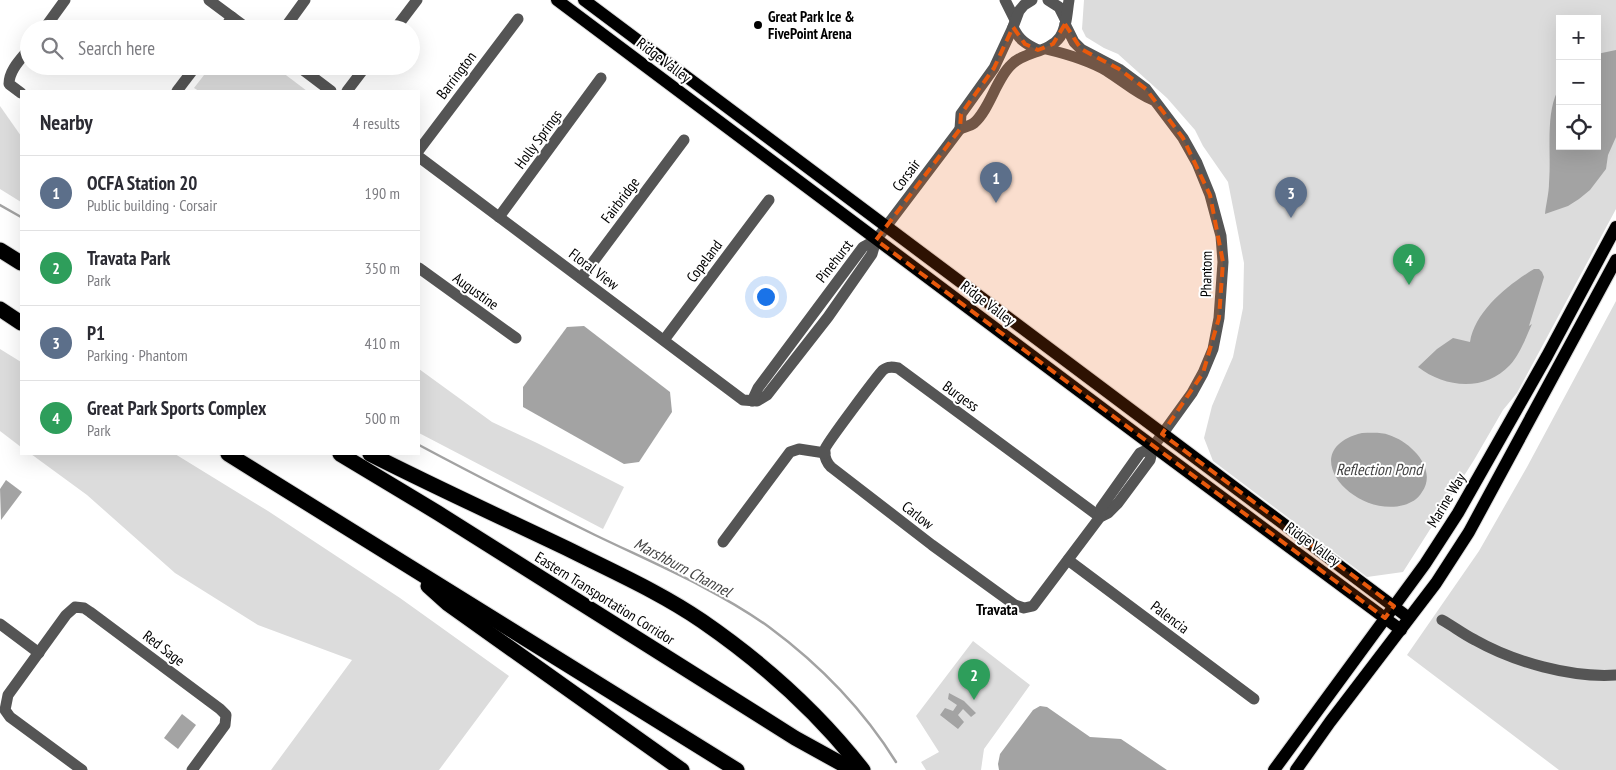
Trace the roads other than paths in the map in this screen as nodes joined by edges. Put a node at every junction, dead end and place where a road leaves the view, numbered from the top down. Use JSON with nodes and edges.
{"nodes":[{"id":1,"x":66,"y":0,"type":"edge"},
{"id":2,"x":209,"y":0,"type":"edge"},
{"id":3,"x":305,"y":0,"type":"edge"},
{"id":4,"x":417,"y":0,"type":"edge"},
{"id":5,"x":557,"y":0,"type":"edge"},
{"id":6,"x":584,"y":0,"type":"edge"},
{"id":7,"x":1005,"y":0,"type":"edge"},
{"id":8,"x":1032,"y":0,"type":"edge"},
{"id":9,"x":1048,"y":0,"type":"edge"},
{"id":10,"x":1069,"y":0,"type":"edge"},
{"id":11,"x":232,"y":17,"type":"junction"},
{"id":12,"x":518,"y":19,"type":"dead end"},
{"id":13,"x":51,"y":20,"type":"edge"},
{"id":14,"x":230,"y":20,"type":"edge"},
{"id":15,"x":236,"y":20,"type":"edge"},
{"id":16,"x":291,"y":20,"type":"edge"},
{"id":17,"x":402,"y":20,"type":"edge"},
{"id":18,"x":1065,"y":21,"type":"junction"},
{"id":19,"x":1014,"y":23,"type":"junction"},
{"id":20,"x":1042,"y":49,"type":"junction"},
{"id":21,"x":20,"y":62,"type":"edge"},
{"id":22,"x":190,"y":75,"type":"edge"},
{"id":23,"x":310,"y":75,"type":"edge"},
{"id":24,"x":359,"y":75,"type":"edge"},
{"id":25,"x":601,"y":78,"type":"dead end"},
{"id":26,"x":180,"y":90,"type":"edge"},
{"id":27,"x":330,"y":90,"type":"edge"},
{"id":28,"x":348,"y":90,"type":"edge"},
{"id":29,"x":20,"y":92,"type":"edge"},
{"id":30,"x":1154,"y":101,"type":"junction"},
{"id":31,"x":960,"y":129,"type":"junction"},
{"id":32,"x":684,"y":140,"type":"dead end"},
{"id":33,"x":420,"y":149,"type":"edge"},
{"id":34,"x":420,"y":158,"type":"edge"},
{"id":35,"x":769,"y":200,"type":"dead end"},
{"id":36,"x":499,"y":217,"type":"junction"},
{"id":37,"x":886,"y":227,"type":"junction"},
{"id":38,"x":1616,"y":227,"type":"edge"},
{"id":39,"x":876,"y":240,"type":"junction"},
{"id":40,"x":0,"y":250,"type":"edge"},
{"id":41,"x":1616,"y":260,"type":"edge"},
{"id":42,"x":20,"y":262,"type":"edge"},
{"id":43,"x":420,"y":269,"type":"edge"},
{"id":44,"x":581,"y":278,"type":"junction"},
{"id":45,"x":0,"y":309,"type":"edge"},
{"id":46,"x":20,"y":322,"type":"edge"},
{"id":47,"x":516,"y":338,"type":"dead end"},
{"id":48,"x":664,"y":340,"type":"junction"},
{"id":49,"x":752,"y":401,"type":"joint"},
{"id":50,"x":1162,"y":434,"type":"junction"},
{"id":51,"x":1153,"y":447,"type":"junction"},
{"id":52,"x":825,"y":452,"type":"junction"},
{"id":53,"x":230,"y":455,"type":"edge"},
{"id":54,"x":342,"y":455,"type":"edge"},
{"id":55,"x":372,"y":455,"type":"edge"},
{"id":56,"x":1100,"y":517,"type":"junction"},
{"id":57,"x":723,"y":542,"type":"dead end"},
{"id":58,"x":399,"y":560,"type":"junction"},
{"id":59,"x":1068,"y":560,"type":"junction"},
{"id":60,"x":1394,"y":606,"type":"junction"},
{"id":61,"x":1385,"y":618,"type":"junction"},
{"id":62,"x":1409,"y":618,"type":"junction"},
{"id":63,"x":1442,"y":620,"type":"dead end"},
{"id":64,"x":0,"y":624,"type":"edge"},
{"id":65,"x":1401,"y":630,"type":"junction"},
{"id":66,"x":39,"y":653,"type":"junction"},
{"id":67,"x":1616,"y":675,"type":"edge"},
{"id":68,"x":1254,"y":699,"type":"dead end"},
{"id":69,"x":82,"y":770,"type":"edge"},
{"id":70,"x":192,"y":770,"type":"edge"},
{"id":71,"x":682,"y":770,"type":"edge"},
{"id":72,"x":737,"y":770,"type":"edge"},
{"id":73,"x":853,"y":770,"type":"edge"},
{"id":74,"x":863,"y":770,"type":"edge"},
{"id":75,"x":1274,"y":770,"type":"edge"},
{"id":76,"x":1296,"y":770,"type":"edge"}],
"edges":[{"from":1,"to":13,"type":"street"},
{"from":2,"to":11,"type":"street"},
{"from":3,"to":16,"type":"street"},
{"from":4,"to":17,"type":"street"},
{"from":5,"to":39,"type":"main road","name":"Ridge Valley"},
{"from":6,"to":37,"type":"main road","name":"Ridge Valley"},
{"from":7,"to":19,"type":"street"},
{"from":8,"to":19,"type":"street","name":"Corsair"},
{"from":9,"to":18,"type":"street","name":"Phantom"},
{"from":10,"to":18,"type":"street"},
{"from":11,"to":14,"type":"street"},
{"from":11,"to":15,"type":"street"},
{"from":12,"to":33,"type":"street","name":"Barrington"},
{"from":18,"to":20,"type":"street"},
{"from":18,"to":30,"type":"street","name":"Phantom"},
{"from":19,"to":20,"type":"street","name":"Phantom"},
{"from":19,"to":31,"type":"street","name":"Corsair"},
{"from":20,"to":30,"type":"street","name":"Phantom"},
{"from":20,"to":31,"type":"street","name":"Corsair"},
{"from":21,"to":29,"type":"street"},
{"from":22,"to":26,"type":"street"},
{"from":23,"to":27,"type":"street"},
{"from":24,"to":28,"type":"street"},
{"from":25,"to":36,"type":"street","name":"Holly Springs"},
{"from":30,"to":50,"type":"street","name":"Phantom"},
{"from":31,"to":37,"type":"street","name":"Corsair"},
{"from":32,"to":44,"type":"street","name":"Fairbridge"},
{"from":34,"to":36,"type":"street","name":"Floral View"},
{"from":35,"to":48,"type":"street","name":"Copeland"},
{"from":36,"to":44,"type":"street","name":"Floral View"},
{"from":37,"to":39,"type":"street","name":"Corsair"},
{"from":37,"to":50,"type":"main road","name":"Ridge Valley"},
{"from":38,"to":60,"type":"main road","name":"Marine Way"},
{"from":39,"to":49,"type":"street","name":"Pinehurst"},
{"from":39,"to":51,"type":"main road","name":"Ridge Valley"},
{"from":40,"to":42,"type":"highway"},
{"from":41,"to":62,"type":"main road"},
{"from":43,"to":47,"type":"street","name":"Augustine"},
{"from":44,"to":48,"type":"street","name":"Floral View"},
{"from":45,"to":46,"type":"highway"},
{"from":48,"to":49,"type":"street","name":"Floral View"},
{"from":50,"to":51,"type":"street","name":"Phantom"},
{"from":50,"to":60,"type":"main road","name":"Ridge Valley"},
{"from":51,"to":56,"type":"street","name":"Carlow"},
{"from":51,"to":61,"type":"main road","name":"Ridge Valley"},
{"from":52,"to":56,"type":"street","name":"Burgess"},
{"from":52,"to":57,"type":"street"},
{"from":52,"to":59,"type":"street","name":"Carlow"},
{"from":53,"to":58,"type":"highway"},
{"from":54,"to":73,"type":"highway","name":"Eastern Transportation Corridor"},
{"from":55,"to":74,"type":"highway"},
{"from":56,"to":59,"type":"street","name":"Carlow"},
{"from":58,"to":71,"type":"highway"},
{"from":58,"to":72,"type":"highway"},
{"from":59,"to":68,"type":"street","name":"Palencia"},
{"from":60,"to":61,"type":"main road","name":"Marine Way"},
{"from":60,"to":62,"type":"main road","name":"Ridge Valley"},
{"from":61,"to":65,"type":"main road","name":"Ridge Valley"},
{"from":61,"to":75,"type":"main road","name":"Marine Way"},
{"from":62,"to":65,"type":"main road"},
{"from":63,"to":67,"type":"street"},
{"from":64,"to":66,"type":"street"},
{"from":65,"to":76,"type":"main road"},
{"from":66,"to":69,"type":"street","name":"Red Sage"},
{"from":66,"to":70,"type":"street","name":"Red Sage"}]}
